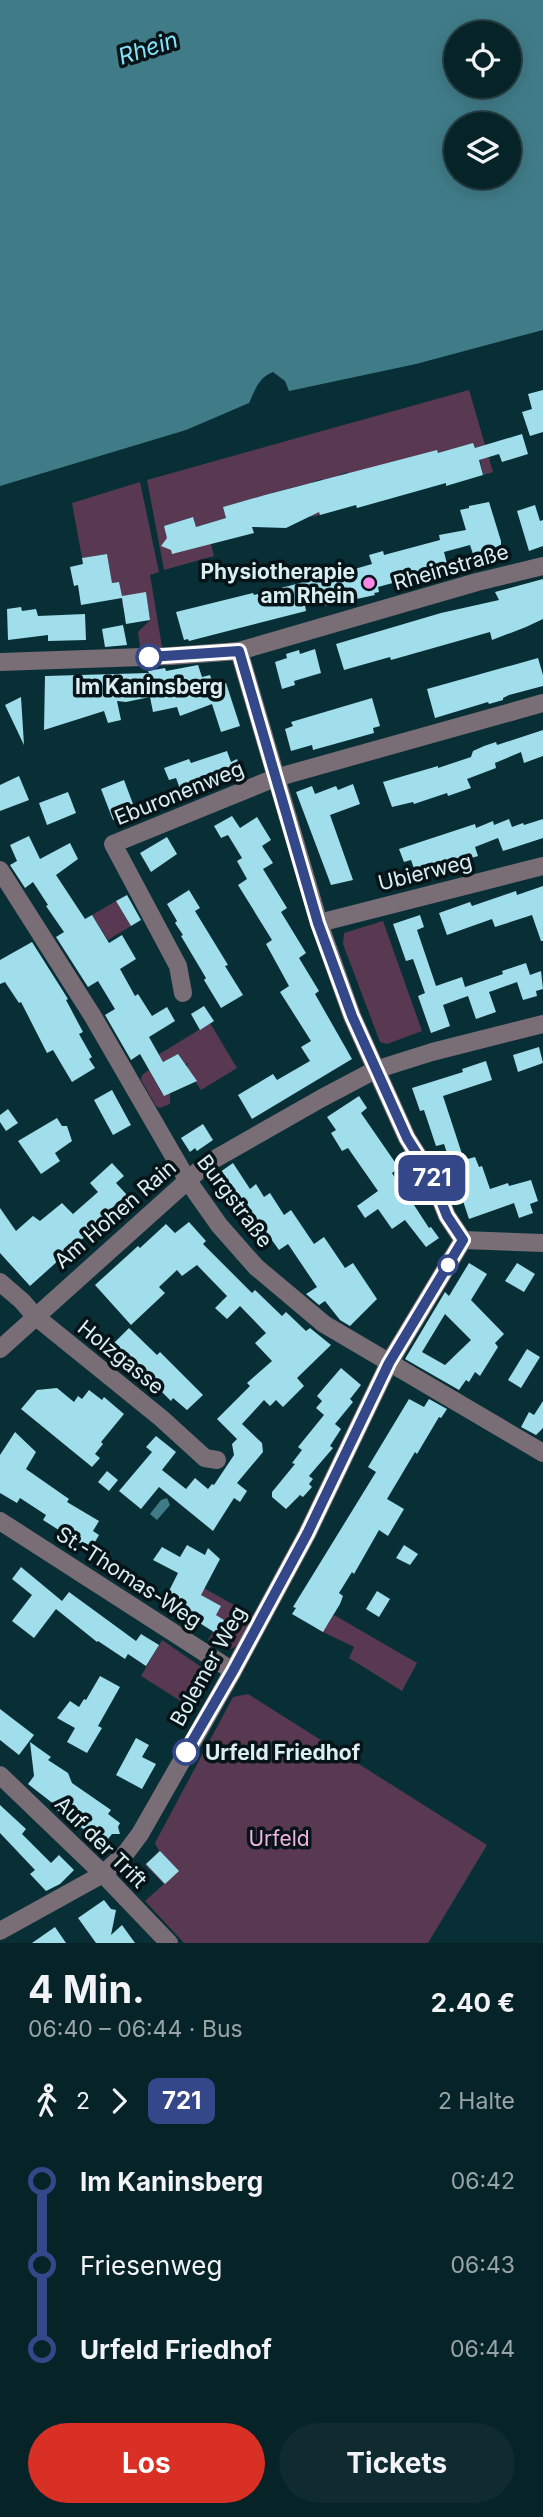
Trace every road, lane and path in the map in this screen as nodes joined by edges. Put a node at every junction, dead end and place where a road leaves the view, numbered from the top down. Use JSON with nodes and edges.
{"nodes":[{"id":1,"x":543,"y":566,"type":"edge"},
{"id":2,"x":239,"y":651,"type":"junction"},
{"id":3,"x":0,"y":662,"type":"edge"},
{"id":4,"x":543,"y":703,"type":"edge"},
{"id":5,"x":275,"y":778,"type":"junction"},
{"id":6,"x":543,"y":866,"type":"edge"},
{"id":7,"x":0,"y":870,"type":"edge"},
{"id":8,"x":7,"y":895,"type":"edge"},
{"id":9,"x":318,"y":923,"type":"junction"},
{"id":10,"x":183,"y":993,"type":"dead end"},
{"id":11,"x":543,"y":1024,"type":"edge"},
{"id":12,"x":375,"y":1070,"type":"junction"},
{"id":13,"x":188,"y":1181,"type":"junction"},
{"id":14,"x":463,"y":1240,"type":"junction"},
{"id":15,"x":543,"y":1243,"type":"edge"},
{"id":16,"x":0,"y":1282,"type":"edge"},
{"id":17,"x":35,"y":1316,"type":"junction"},
{"id":18,"x":0,"y":1349,"type":"edge"},
{"id":19,"x":389,"y":1363,"type":"junction"},
{"id":20,"x":543,"y":1452,"type":"edge"},
{"id":21,"x":217,"y":1460,"type":"dead end"},
{"id":22,"x":0,"y":1521,"type":"edge"},
{"id":23,"x":233,"y":1671,"type":"junction"},
{"id":24,"x":0,"y":1775,"type":"edge"},
{"id":25,"x":103,"y":1874,"type":"junction"},
{"id":26,"x":0,"y":1931,"type":"edge"},
{"id":27,"x":169,"y":1943,"type":"edge"}],
"edges":[{"from":1,"to":2,"type":"street","name":"Rheinstraße"},
{"from":2,"to":3,"type":"street","name":"Rheinstraße"},
{"from":2,"to":5,"type":"street"},
{"from":4,"to":5,"type":"street","name":"Eburonenweg"},
{"from":5,"to":9,"type":"street"},
{"from":5,"to":10,"type":"street","name":"Eburonenweg"},
{"from":6,"to":9,"type":"street","name":"Ubierweg"},
{"from":7,"to":8,"type":"street","name":"Burgstraße"},
{"from":8,"to":13,"type":"street","name":"Burgstraße"},
{"from":9,"to":12,"type":"street"},
{"from":11,"to":12,"type":"street","name":"Am Hohen Rain"},
{"from":12,"to":13,"type":"street","name":"Am Hohen Rain"},
{"from":12,"to":14,"type":"street"},
{"from":13,"to":17,"type":"street","name":"Am Hohen Rain"},
{"from":13,"to":19,"type":"street","name":"Burgstraße"},
{"from":14,"to":15,"type":"street"},
{"from":14,"to":19,"type":"street"},
{"from":16,"to":17,"type":"street","name":"Holzgasse"},
{"from":17,"to":18,"type":"street","name":"Am Hohen Rain"},
{"from":17,"to":21,"type":"street","name":"Holzgasse"},
{"from":19,"to":20,"type":"street","name":"Burgstraße"},
{"from":19,"to":23,"type":"street","name":"Bolemer Weg"},
{"from":22,"to":23,"type":"street","name":"St.-Thomas-Weg"},
{"from":23,"to":25,"type":"street","name":"Bolemer Weg"},
{"from":24,"to":25,"type":"street","name":"Auf der Trift"},
{"from":25,"to":26,"type":"street","name":"Bolemer Weg"},
{"from":25,"to":27,"type":"street","name":"Auf der Trift"}]}
